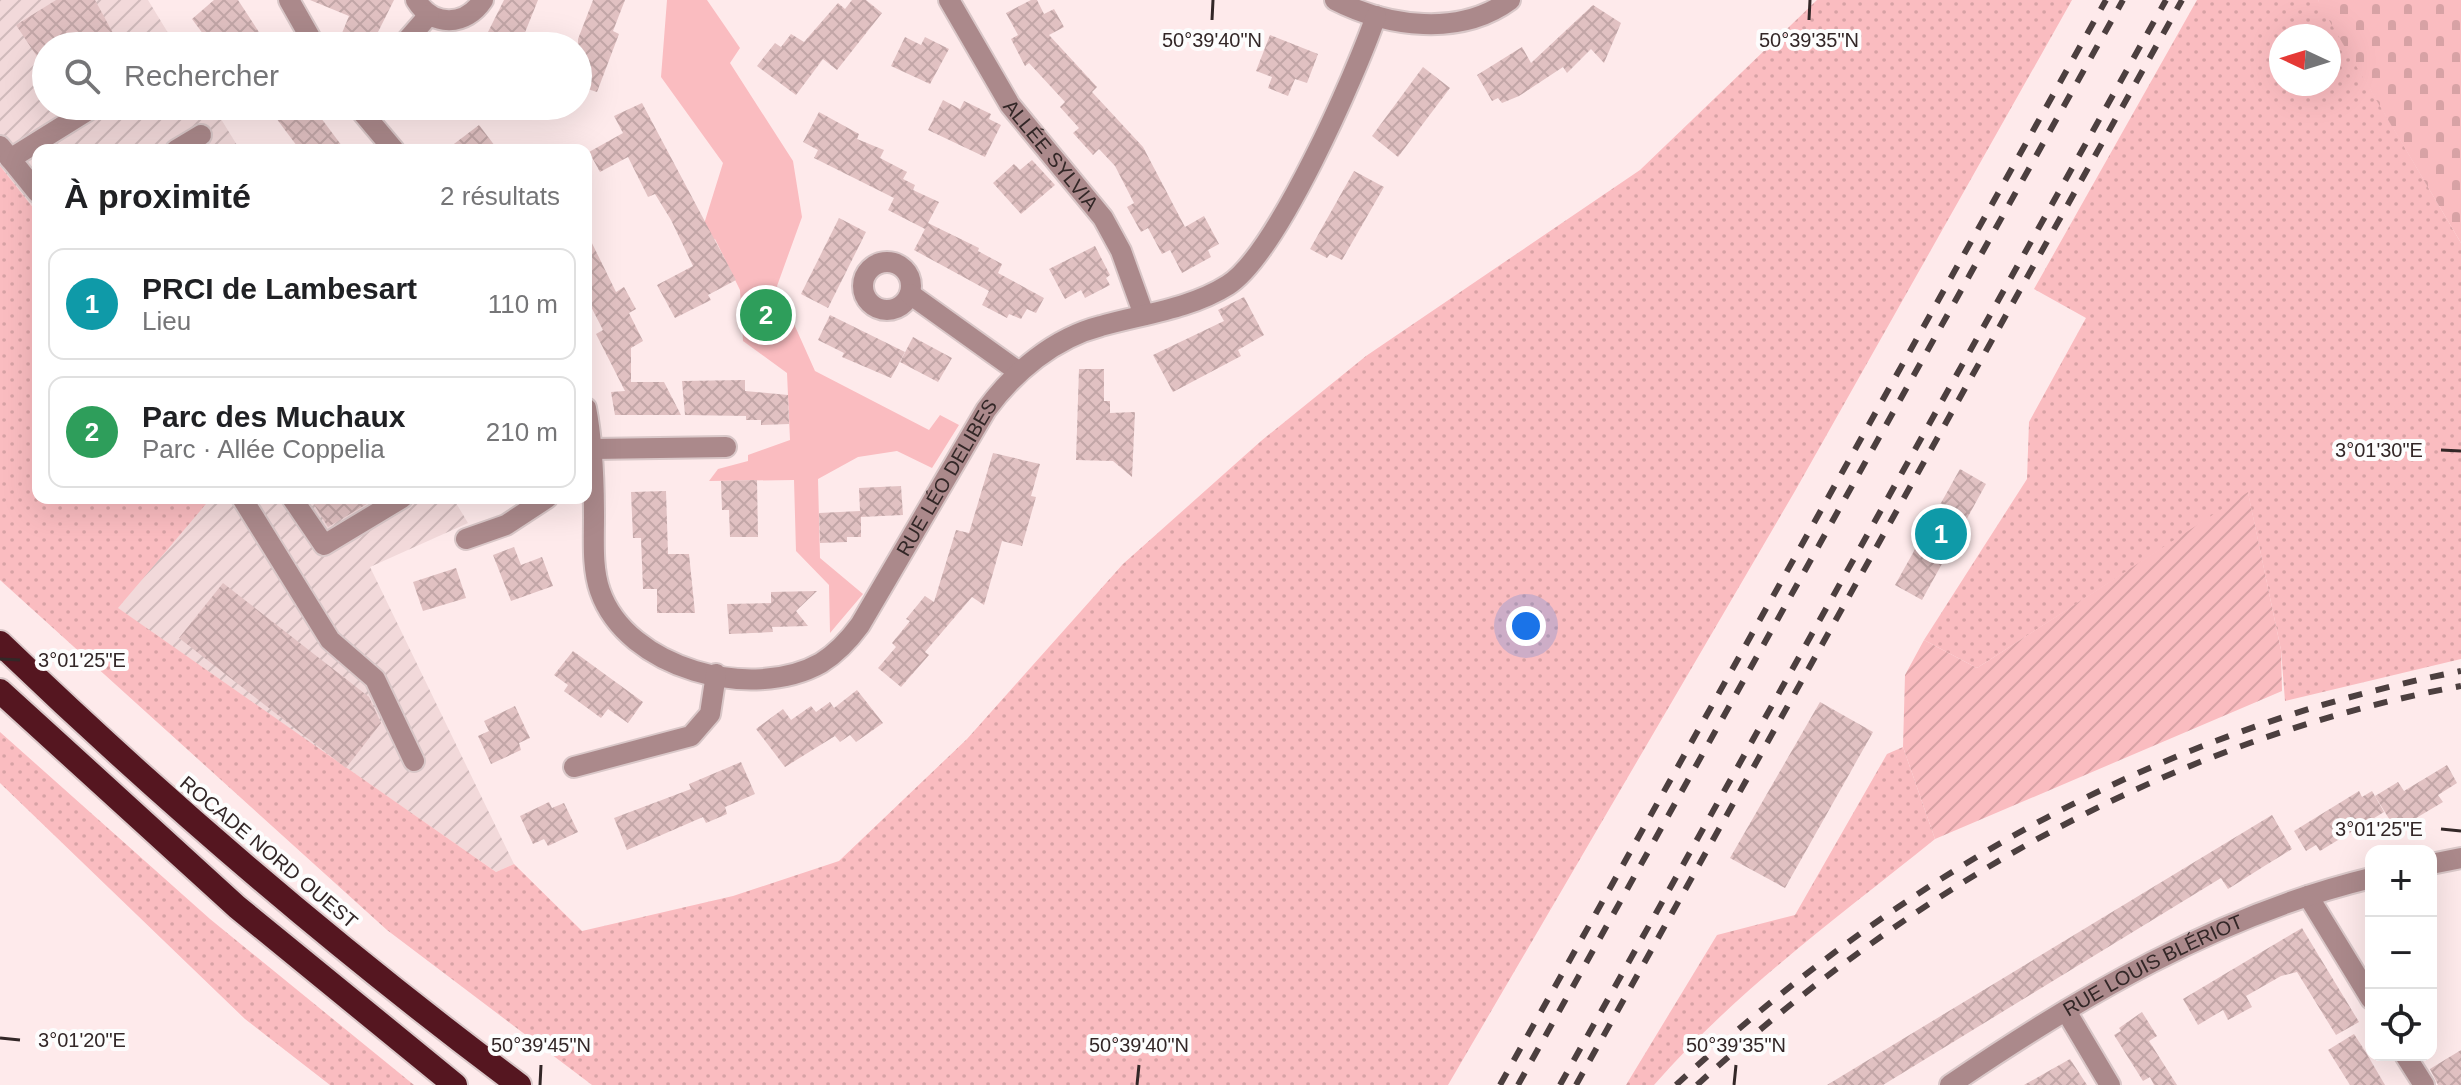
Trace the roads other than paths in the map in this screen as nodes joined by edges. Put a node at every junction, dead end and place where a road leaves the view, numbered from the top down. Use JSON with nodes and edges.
{"nodes":[{"id":1,"x":289,"y":0,"type":"edge"},
{"id":2,"x":483,"y":0,"type":"edge"},
{"id":3,"x":949,"y":0,"type":"edge"},
{"id":4,"x":1335,"y":0,"type":"edge"},
{"id":5,"x":1510,"y":0,"type":"edge"},
{"id":6,"x":422,"y":8,"type":"edge"},
{"id":7,"x":1376,"y":16,"type":"junction"},
{"id":8,"x":307,"y":32,"type":"edge"},
{"id":9,"x":409,"y":32,"type":"edge"},
{"id":10,"x":68,"y":120,"type":"edge"},
{"id":11,"x":369,"y":120,"type":"edge"},
{"id":12,"x":201,"y":135,"type":"dead end"},
{"id":13,"x":186,"y":144,"type":"edge"},
{"id":14,"x":389,"y":144,"type":"edge"},
{"id":15,"x":5,"y":152,"type":"edge"},
{"id":16,"x":32,"y":186,"type":"edge"},
{"id":17,"x":910,"y":294,"type":"dead end"},
{"id":18,"x":1144,"y":315,"type":"junction"},
{"id":19,"x":1019,"y":372,"type":"junction"},
{"id":20,"x":726,"y":447,"type":"dead end"},
{"id":21,"x":592,"y":463,"type":"edge"},
{"id":22,"x":592,"y":488,"type":"edge"},
{"id":23,"x":246,"y":504,"type":"edge"},
{"id":24,"x":296,"y":504,"type":"edge"},
{"id":25,"x":392,"y":504,"type":"edge"},
{"id":26,"x":538,"y":504,"type":"edge"},
{"id":27,"x":466,"y":539,"type":"dead end"},
{"id":28,"x":0,"y":643,"type":"edge"},
{"id":29,"x":716,"y":674,"type":"junction"},
{"id":30,"x":0,"y":691,"type":"edge"},
{"id":31,"x":414,"y":761,"type":"dead end"},
{"id":32,"x":574,"y":767,"type":"dead end"},
{"id":33,"x":2461,"y":858,"type":"edge"},
{"id":34,"x":2437,"y":863,"type":"edge"},
{"id":35,"x":2365,"y":880,"type":"edge"},
{"id":36,"x":2308,"y":896,"type":"junction"},
{"id":37,"x":2365,"y":989,"type":"edge"},
{"id":38,"x":2066,"y":1011,"type":"junction"},
{"id":39,"x":2409,"y":1061,"type":"edge"},
{"id":40,"x":455,"y":1085,"type":"edge"},
{"id":41,"x":519,"y":1085,"type":"edge"},
{"id":42,"x":1950,"y":1085,"type":"edge"},
{"id":43,"x":2110,"y":1085,"type":"edge"},
{"id":44,"x":2424,"y":1085,"type":"edge"}],
"edges":[{"from":1,"to":8,"type":"street"},
{"from":2,"to":6,"type":"street"},
{"from":3,"to":18,"type":"street","name":"ALLÉE SYLVIA"},
{"from":4,"to":7,"type":"street"},
{"from":5,"to":7,"type":"street"},
{"from":6,"to":9,"type":"street"},
{"from":7,"to":18,"type":"street","name":"RUE LÉO DELIBES"},
{"from":10,"to":15,"type":"street"},
{"from":11,"to":14,"type":"street"},
{"from":12,"to":13,"type":"street"},
{"from":15,"to":16,"type":"street"},
{"from":17,"to":19,"type":"street"},
{"from":18,"to":19,"type":"street","name":"RUE LÉO DELIBES"},
{"from":19,"to":29,"type":"street","name":"RUE LÉO DELIBES"},
{"from":20,"to":21,"type":"street"},
{"from":22,"to":29,"type":"street","name":"RUE LÉO DELIBES"},
{"from":23,"to":31,"type":"street"},
{"from":24,"to":25,"type":"street"},
{"from":26,"to":27,"type":"street"},
{"from":28,"to":41,"type":"highway","name":"ROCADE NORD OUEST"},
{"from":29,"to":32,"type":"street"},
{"from":30,"to":40,"type":"highway"},
{"from":33,"to":34,"type":"street"},
{"from":35,"to":36,"type":"street","name":"RUE LOUIS BLÉRIOT"},
{"from":36,"to":37,"type":"street"},
{"from":36,"to":38,"type":"street","name":"RUE LOUIS BLÉRIOT"},
{"from":38,"to":42,"type":"street","name":"RUE LOUIS BLÉRIOT"},
{"from":38,"to":43,"type":"street"},
{"from":39,"to":44,"type":"street"}]}
